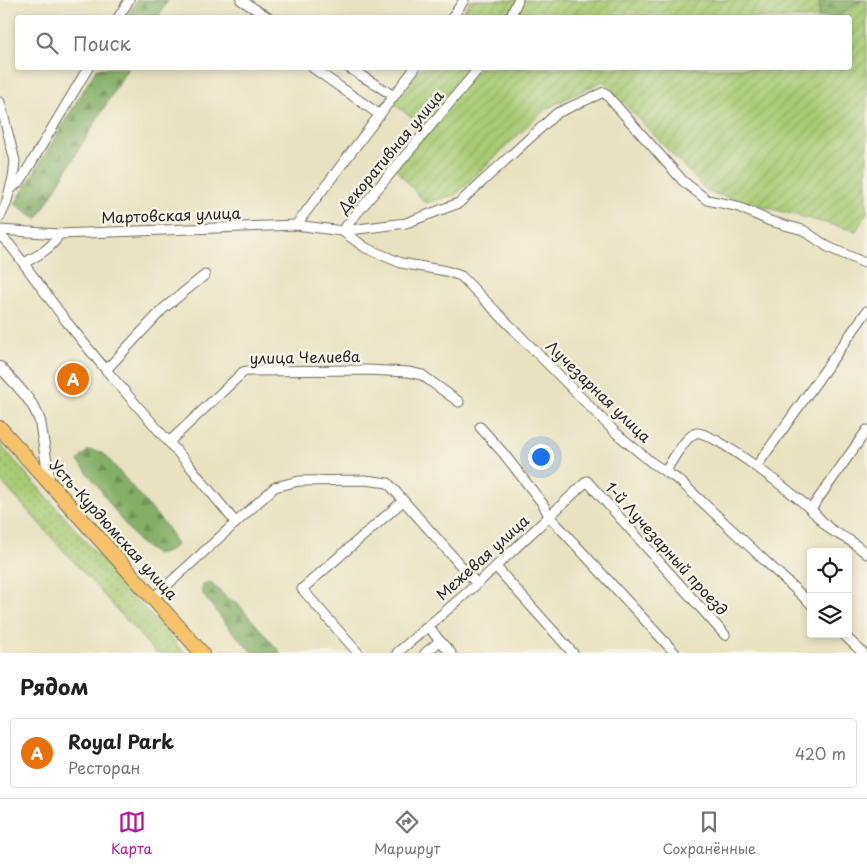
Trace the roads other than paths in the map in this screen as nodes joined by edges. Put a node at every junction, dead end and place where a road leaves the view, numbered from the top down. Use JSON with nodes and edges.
{"nodes":[{"id":1,"x":129,"y":0,"type":"edge"},
{"id":2,"x":241,"y":0,"type":"edge"},
{"id":3,"x":518,"y":0,"type":"edge"},
{"id":4,"x":460,"y":1,"type":"edge"},
{"id":5,"x":120,"y":15,"type":"edge"},
{"id":6,"x":264,"y":15,"type":"edge"},
{"id":7,"x":453,"y":15,"type":"edge"},
{"id":8,"x":511,"y":15,"type":"edge"},
{"id":9,"x":87,"y":70,"type":"edge"},
{"id":10,"x":316,"y":70,"type":"edge"},
{"id":11,"x":352,"y":70,"type":"edge"},
{"id":12,"x":414,"y":70,"type":"edge"},
{"id":13,"x":477,"y":70,"type":"edge"},
{"id":14,"x":394,"y":96,"type":"junction"},
{"id":15,"x":0,"y":102,"type":"edge"},
{"id":16,"x":380,"y":115,"type":"junction"},
{"id":17,"x":10,"y":190,"type":"junction"},
{"id":18,"x":0,"y":218,"type":"edge"},
{"id":19,"x":296,"y":225,"type":"junction"},
{"id":20,"x":0,"y":230,"type":"edge"},
{"id":21,"x":342,"y":231,"type":"junction"},
{"id":22,"x":59,"y":234,"type":"junction"},
{"id":23,"x":0,"y":235,"type":"edge"},
{"id":24,"x":24,"y":264,"type":"junction"},
{"id":25,"x":867,"y":264,"type":"edge"},
{"id":26,"x":205,"y":276,"type":"dead end"},
{"id":27,"x":867,"y":311,"type":"edge"},
{"id":28,"x":0,"y":367,"type":"edge"},
{"id":29,"x":106,"y":370,"type":"junction"},
{"id":30,"x":459,"y":402,"type":"dead end"},
{"id":31,"x":480,"y":427,"type":"dead end"},
{"id":32,"x":0,"y":428,"type":"edge"},
{"id":33,"x":867,"y":430,"type":"edge"},
{"id":34,"x":169,"y":442,"type":"junction"},
{"id":35,"x":756,"y":467,"type":"junction"},
{"id":36,"x":666,"y":472,"type":"junction"},
{"id":37,"x":587,"y":481,"type":"joint"},
{"id":38,"x":50,"y":485,"type":"junction"},
{"id":39,"x":403,"y":501,"type":"junction"},
{"id":40,"x":810,"y":509,"type":"junction"},
{"id":41,"x":549,"y":516,"type":"junction"},
{"id":42,"x":236,"y":523,"type":"junction"},
{"id":43,"x":867,"y":554,"type":"edge"},
{"id":44,"x":496,"y":567,"type":"junction"},
{"id":45,"x":478,"y":584,"type":"junction"},
{"id":46,"x":153,"y":598,"type":"junction"},
{"id":47,"x":807,"y":600,"type":"edge"},
{"id":48,"x":428,"y":626,"type":"junction"},
{"id":49,"x":725,"y":635,"type":"dead end"},
{"id":50,"x":847,"y":638,"type":"edge"},
{"id":51,"x":440,"y":641,"type":"junction"},
{"id":52,"x":202,"y":653,"type":"edge"},
{"id":53,"x":358,"y":653,"type":"edge"},
{"id":54,"x":397,"y":653,"type":"edge"},
{"id":55,"x":425,"y":653,"type":"edge"},
{"id":56,"x":451,"y":653,"type":"edge"},
{"id":57,"x":573,"y":653,"type":"edge"},
{"id":58,"x":675,"y":653,"type":"edge"},
{"id":59,"x":863,"y":653,"type":"edge"}],
"edges":[{"from":1,"to":5,"type":"street"},
{"from":2,"to":6,"type":"street"},
{"from":3,"to":8,"type":"street"},
{"from":4,"to":7,"type":"street"},
{"from":9,"to":17,"type":"street"},
{"from":10,"to":16,"type":"street"},
{"from":11,"to":14,"type":"street"},
{"from":12,"to":14,"type":"street"},
{"from":13,"to":21,"type":"street","name":"Декоративная улица"},
{"from":14,"to":16,"type":"street"},
{"from":15,"to":17,"type":"street"},
{"from":16,"to":19,"type":"street"},
{"from":17,"to":18,"type":"street"},
{"from":19,"to":21,"type":"street","name":"Мартовская улица"},
{"from":19,"to":22,"type":"street","name":"Мартовская улица"},
{"from":20,"to":22,"type":"street","name":"Мартовская улица"},
{"from":21,"to":25,"type":"street"},
{"from":21,"to":36,"type":"street","name":"Лучезарная улица"},
{"from":22,"to":24,"type":"street"},
{"from":23,"to":24,"type":"street"},
{"from":24,"to":29,"type":"street"},
{"from":26,"to":29,"type":"street"},
{"from":27,"to":35,"type":"street"},
{"from":28,"to":38,"type":"street"},
{"from":29,"to":34,"type":"street"},
{"from":30,"to":34,"type":"street","name":"улица Челиева"},
{"from":31,"to":41,"type":"street"},
{"from":32,"to":38,"type":"main road","name":"Усть-Курдюмская улица"},
{"from":33,"to":40,"type":"street"},
{"from":34,"to":42,"type":"street"},
{"from":35,"to":36,"type":"street"},
{"from":35,"to":40,"type":"street"},
{"from":36,"to":47,"type":"street","name":"Лучезарная улица"},
{"from":37,"to":41,"type":"street","name":"Межевая улица"},
{"from":37,"to":49,"type":"street","name":"1-й Лучезарный проезд"},
{"from":38,"to":46,"type":"main road","name":"Усть-Курдюмская улица"},
{"from":39,"to":42,"type":"street"},
{"from":39,"to":45,"type":"street"},
{"from":39,"to":53,"type":"street"},
{"from":40,"to":43,"type":"street"},
{"from":41,"to":44,"type":"street","name":"Межевая улица"},
{"from":41,"to":58,"type":"street"},
{"from":42,"to":46,"type":"street"},
{"from":44,"to":45,"type":"street","name":"Межевая улица"},
{"from":44,"to":57,"type":"street"},
{"from":45,"to":48,"type":"street","name":"Межевая улица"},
{"from":46,"to":52,"type":"main road","name":"Усть-Курдюмская улица"},
{"from":48,"to":51,"type":"street"},
{"from":48,"to":54,"type":"street","name":"Межевая улица"},
{"from":50,"to":59,"type":"street"},
{"from":51,"to":55,"type":"street"},
{"from":51,"to":56,"type":"street"}]}
